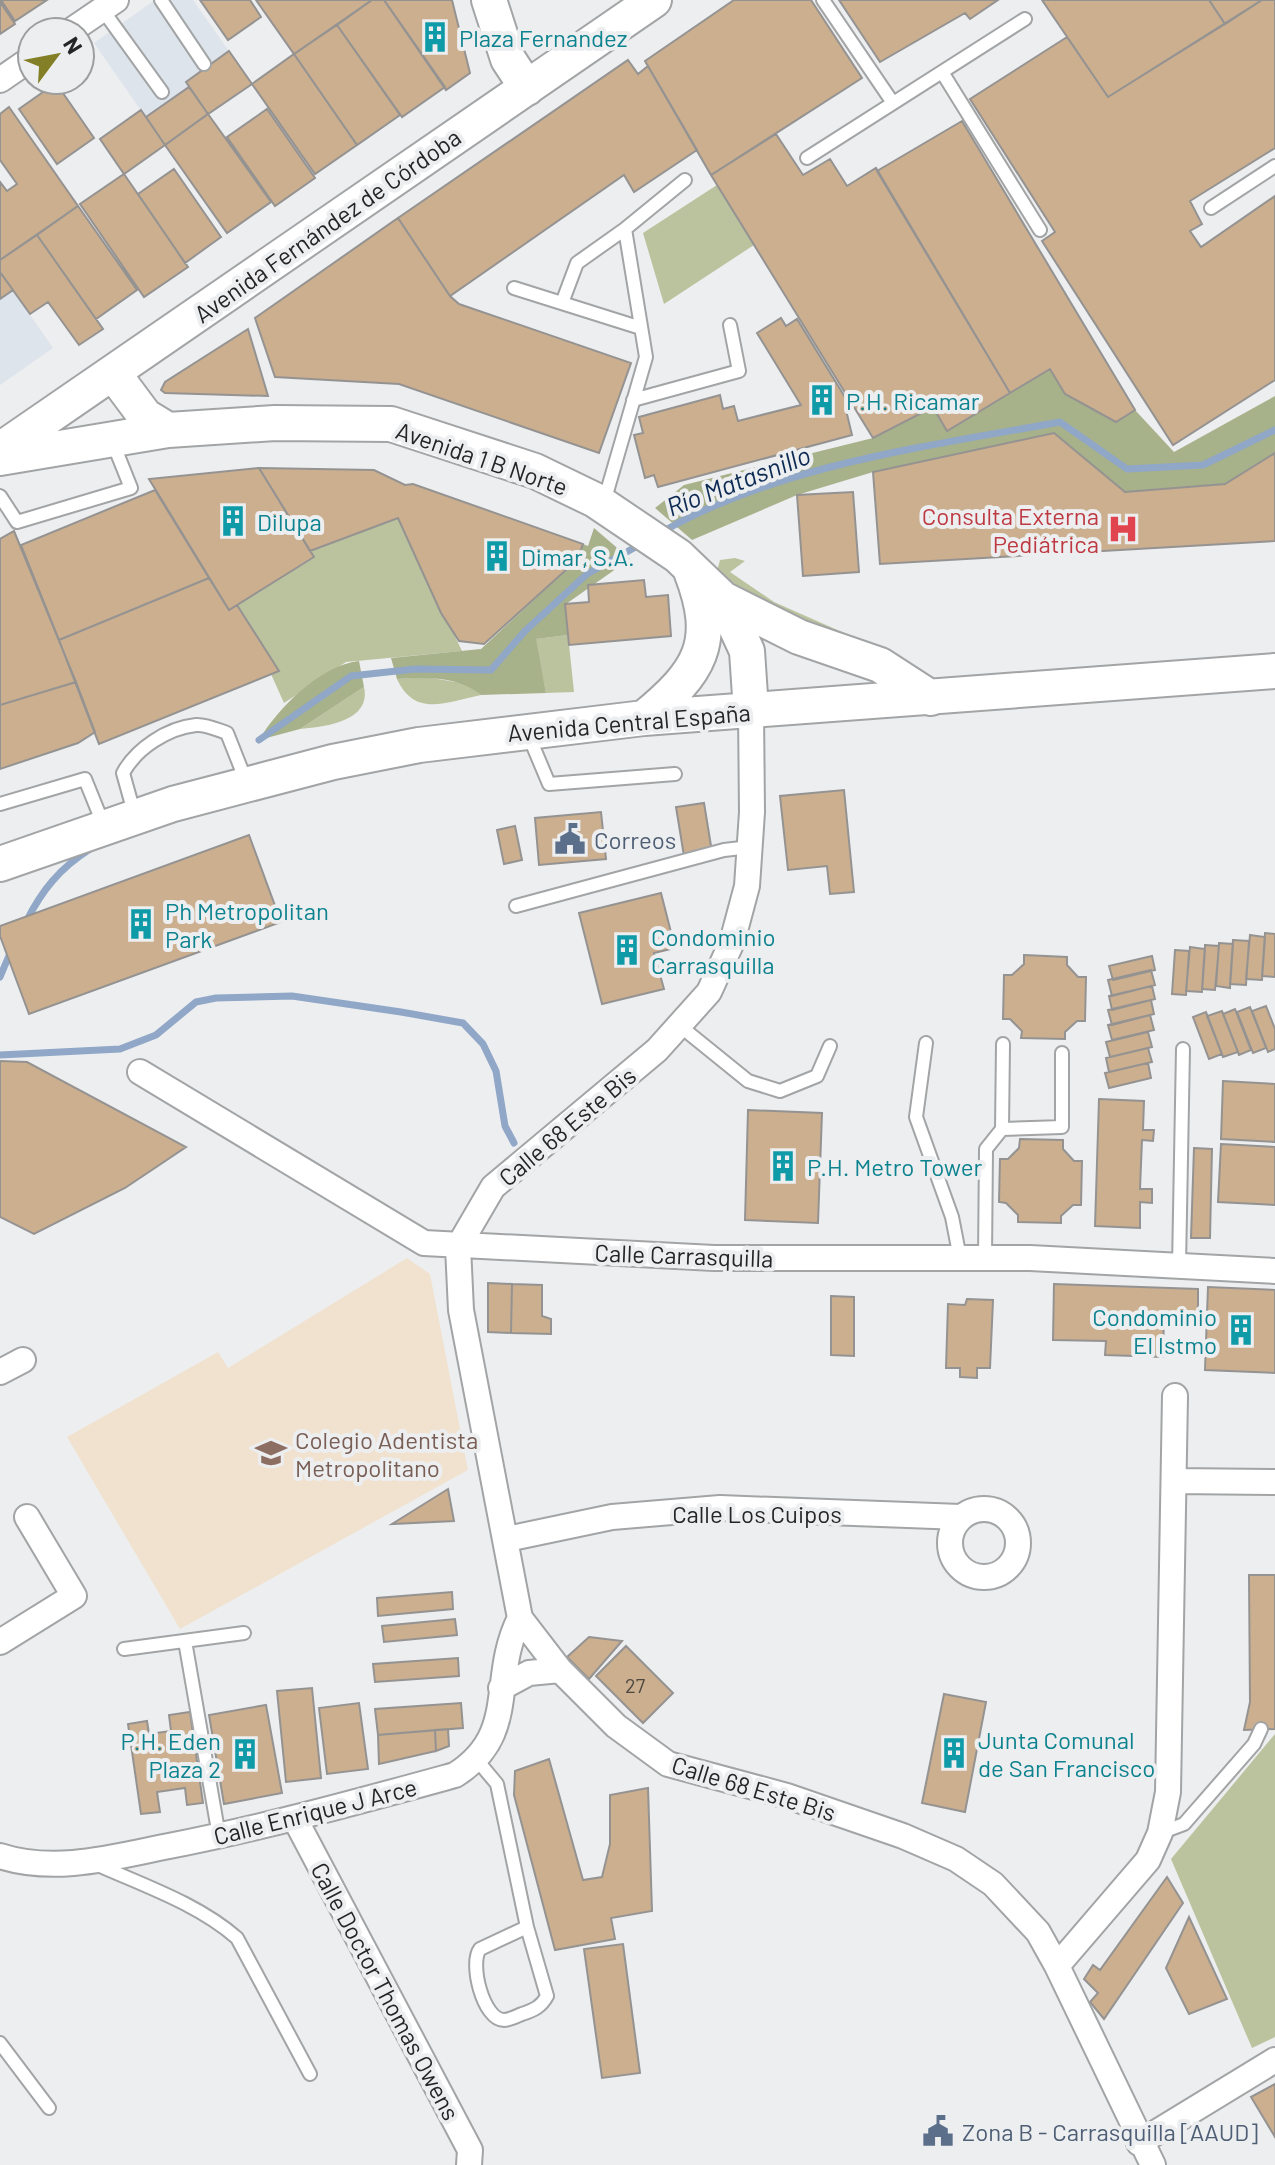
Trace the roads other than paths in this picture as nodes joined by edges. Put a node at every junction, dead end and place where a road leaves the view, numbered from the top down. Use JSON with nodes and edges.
{"nodes":[{"id":1,"x":161,"y":0,"type":"edge"},
{"id":2,"x":489,"y":0,"type":"edge"},
{"id":3,"x":654,"y":0,"type":"edge"},
{"id":4,"x":823,"y":0,"type":"edge"},
{"id":5,"x":109,"y":5,"type":"edge"},
{"id":6,"x":1025,"y":19,"type":"dead end"},
{"id":7,"x":204,"y":64,"type":"dead end"},
{"id":8,"x":942,"y":72,"type":"junction"},
{"id":9,"x":527,"y":88,"type":"junction"},
{"id":10,"x":162,"y":92,"type":"dead end"},
{"id":11,"x":893,"y":103,"type":"junction"},
{"id":12,"x":807,"y":158,"type":"dead end"},
{"id":13,"x":1275,"y":166,"type":"edge"},
{"id":14,"x":685,"y":180,"type":"dead end"},
{"id":15,"x":1211,"y":208,"type":"dead end"},
{"id":16,"x":625,"y":229,"type":"junction"},
{"id":17,"x":1040,"y":230,"type":"dead end"},
{"id":18,"x":514,"y":288,"type":"dead end"},
{"id":19,"x":562,"y":303,"type":"junction"},
{"id":20,"x":730,"y":325,"type":"dead end"},
{"id":21,"x":641,"y":328,"type":"junction"},
{"id":22,"x":113,"y":373,"type":"junction"},
{"id":23,"x":633,"y":400,"type":"junction"},
{"id":24,"x":168,"y":430,"type":"junction"},
{"id":25,"x":112,"y":440,"type":"junction"},
{"id":26,"x":0,"y":450,"type":"edge"},
{"id":27,"x":0,"y":458,"type":"edge"},
{"id":28,"x":0,"y":496,"type":"edge"},
{"id":29,"x":603,"y":505,"type":"junction"},
{"id":30,"x":672,"y":552,"type":"junction"},
{"id":31,"x":723,"y":599,"type":"junction"},
{"id":32,"x":1275,"y":671,"type":"edge"},
{"id":33,"x":931,"y":698,"type":"junction"},
{"id":34,"x":751,"y":711,"type":"junction"},
{"id":35,"x":644,"y":718,"type":"junction"},
{"id":36,"x":527,"y":731,"type":"junction"},
{"id":37,"x":675,"y":774,"type":"dead end"},
{"id":38,"x":247,"y":784,"type":"junction"},
{"id":39,"x":0,"y":804,"type":"edge"},
{"id":40,"x":119,"y":821,"type":"junction"},
{"id":41,"x":750,"y":847,"type":"junction"},
{"id":42,"x":0,"y":864,"type":"edge"},
{"id":43,"x":516,"y":906,"type":"dead end"},
{"id":44,"x":680,"y":1026,"type":"junction"},
{"id":45,"x":926,"y":1043,"type":"dead end"},
{"id":46,"x":1003,"y":1044,"type":"dead end"},
{"id":47,"x":830,"y":1046,"type":"dead end"},
{"id":48,"x":1183,"y":1049,"type":"dead end"},
{"id":49,"x":1062,"y":1053,"type":"dead end"},
{"id":50,"x":140,"y":1072,"type":"dead end"},
{"id":51,"x":1002,"y":1129,"type":"junction"},
{"id":52,"x":458,"y":1247,"type":"junction"},
{"id":53,"x":960,"y":1258,"type":"junction"},
{"id":54,"x":985,"y":1258,"type":"junction"},
{"id":55,"x":1179,"y":1266,"type":"junction"},
{"id":56,"x":1275,"y":1271,"type":"edge"},
{"id":57,"x":23,"y":1360,"type":"dead end"},
{"id":58,"x":0,"y":1372,"type":"edge"},
{"id":59,"x":1175,"y":1396,"type":"dead end"},
{"id":60,"x":1174,"y":1481,"type":"junction"},
{"id":61,"x":1275,"y":1482,"type":"edge"},
{"id":62,"x":27,"y":1517,"type":"dead end"},
{"id":63,"x":961,"y":1517,"type":"dead end"},
{"id":64,"x":507,"y":1539,"type":"junction"},
{"id":65,"x":520,"y":1618,"type":"junction"},
{"id":66,"x":244,"y":1633,"type":"dead end"},
{"id":67,"x":185,"y":1641,"type":"junction"},
{"id":68,"x":0,"y":1642,"type":"edge"},
{"id":69,"x":124,"y":1649,"type":"dead end"},
{"id":70,"x":560,"y":1670,"type":"junction"},
{"id":71,"x":501,"y":1688,"type":"junction"},
{"id":72,"x":1261,"y":1729,"type":"dead end"},
{"id":73,"x":477,"y":1760,"type":"junction"},
{"id":74,"x":295,"y":1819,"type":"junction"},
{"id":75,"x":1160,"y":1833,"type":"junction"},
{"id":76,"x":219,"y":1836,"type":"junction"},
{"id":77,"x":0,"y":1856,"type":"edge"},
{"id":78,"x":90,"y":1861,"type":"junction"},
{"id":79,"x":24,"y":1864,"type":"junction"},
{"id":80,"x":0,"y":1870,"type":"edge"},
{"id":81,"x":527,"y":1927,"type":"junction"},
{"id":82,"x":1057,"y":1966,"type":"junction"},
{"id":83,"x":0,"y":2043,"type":"edge"},
{"id":84,"x":1275,"y":2060,"type":"edge"},
{"id":85,"x":310,"y":2074,"type":"dead end"},
{"id":86,"x":49,"y":2108,"type":"dead end"},
{"id":87,"x":1139,"y":2143,"type":"junction"},
{"id":88,"x":469,"y":2165,"type":"edge"},
{"id":89,"x":1153,"y":2165,"type":"edge"}],
"edges":[{"from":1,"to":7,"type":"lane"},
{"from":2,"to":9,"type":"main road"},
{"from":3,"to":9,"type":"main road","name":"Avenida Fernández de Córdoba"},
{"from":4,"to":11,"type":"lane"},
{"from":5,"to":10,"type":"lane"},
{"from":6,"to":8,"type":"lane"},
{"from":8,"to":11,"type":"lane"},
{"from":8,"to":17,"type":"lane"},
{"from":9,"to":22,"type":"main road","name":"Avenida Fernández de Córdoba"},
{"from":11,"to":12,"type":"lane"},
{"from":13,"to":15,"type":"lane"},
{"from":14,"to":16,"type":"lane"},
{"from":16,"to":19,"type":"lane"},
{"from":16,"to":21,"type":"lane"},
{"from":18,"to":19,"type":"lane"},
{"from":19,"to":21,"type":"lane"},
{"from":20,"to":23,"type":"lane"},
{"from":21,"to":23,"type":"lane"},
{"from":22,"to":24,"type":"main road"},
{"from":22,"to":26,"type":"main road","name":"Avenida Fernández de Córdoba"},
{"from":23,"to":29,"type":"lane"},
{"from":24,"to":25,"type":"main road","name":"Avenida 1 B Norte"},
{"from":24,"to":29,"type":"main road","name":"Avenida 1 B Norte"},
{"from":25,"to":27,"type":"main road","name":"Avenida 1 B Norte"},
{"from":25,"to":28,"type":"lane"},
{"from":29,"to":30,"type":"main road","name":"Avenida 1 B Norte"},
{"from":30,"to":31,"type":"main road","name":"Avenida 1 B Norte"},
{"from":30,"to":35,"type":"main road"},
{"from":31,"to":33,"type":"main road"},
{"from":31,"to":34,"type":"main road","name":"Avenida 1 B Norte"},
{"from":32,"to":33,"type":"main road","name":"Avenida Central España"},
{"from":33,"to":34,"type":"main road","name":"Avenida Central España"},
{"from":34,"to":35,"type":"main road","name":"Avenida Central España"},
{"from":34,"to":41,"type":"street","name":"Calle 68 Este Bis"},
{"from":35,"to":36,"type":"main road","name":"Avenida Central España"},
{"from":36,"to":37,"type":"lane"},
{"from":36,"to":38,"type":"main road","name":"Avenida Central España"},
{"from":38,"to":40,"type":"main road","name":"Avenida Central España"},
{"from":38,"to":40,"type":"lane"},
{"from":39,"to":40,"type":"lane"},
{"from":40,"to":42,"type":"main road","name":"Avenida Central España"},
{"from":41,"to":43,"type":"lane"},
{"from":41,"to":44,"type":"street","name":"Calle 68 Este Bis"},
{"from":44,"to":47,"type":"lane"},
{"from":44,"to":52,"type":"street","name":"Calle 68 Este Bis"},
{"from":45,"to":53,"type":"lane"},
{"from":46,"to":51,"type":"lane"},
{"from":48,"to":55,"type":"lane"},
{"from":49,"to":51,"type":"lane"},
{"from":50,"to":52,"type":"street","name":"Calle Carrasquilla"},
{"from":51,"to":54,"type":"lane"},
{"from":52,"to":53,"type":"street","name":"Calle Carrasquilla"},
{"from":52,"to":64,"type":"street","name":"Calle 68 Este Bis"},
{"from":53,"to":54,"type":"street","name":"Calle Carrasquilla"},
{"from":54,"to":55,"type":"street","name":"Calle Carrasquilla"},
{"from":55,"to":56,"type":"street","name":"Calle Carrasquilla"},
{"from":57,"to":58,"type":"street"},
{"from":59,"to":60,"type":"street"},
{"from":60,"to":61,"type":"street"},
{"from":60,"to":75,"type":"street"},
{"from":62,"to":68,"type":"street"},
{"from":63,"to":64,"type":"street","name":"Calle Los Cuipos"},
{"from":64,"to":65,"type":"street","name":"Calle 68 Este Bis"},
{"from":65,"to":70,"type":"street","name":"Calle 68 Este Bis"},
{"from":65,"to":71,"type":"street"},
{"from":66,"to":67,"type":"lane"},
{"from":67,"to":69,"type":"lane"},
{"from":67,"to":76,"type":"lane"},
{"from":70,"to":71,"type":"street"},
{"from":70,"to":82,"type":"street","name":"Calle 68 Este Bis"},
{"from":71,"to":73,"type":"street"},
{"from":72,"to":75,"type":"lane"},
{"from":73,"to":74,"type":"street","name":"Calle Enrique J Arce"},
{"from":73,"to":81,"type":"lane"},
{"from":74,"to":76,"type":"street","name":"Calle Enrique J Arce"},
{"from":74,"to":88,"type":"street","name":"Calle Doctor Thomas Owens"},
{"from":75,"to":82,"type":"street"},
{"from":76,"to":78,"type":"street","name":"Calle Enrique J Arce"},
{"from":77,"to":79,"type":"street","name":"Calle Enrique J Arce"},
{"from":78,"to":79,"type":"street","name":"Calle Enrique J Arce"},
{"from":78,"to":85,"type":"lane"},
{"from":79,"to":80,"type":"street"},
{"from":81,"to":81,"type":"lane"},
{"from":82,"to":87,"type":"street","name":"Calle 68 Este Bis"},
{"from":83,"to":86,"type":"lane"},
{"from":84,"to":87,"type":"street"},
{"from":87,"to":89,"type":"street","name":"Calle 68 Este Bis"}]}
